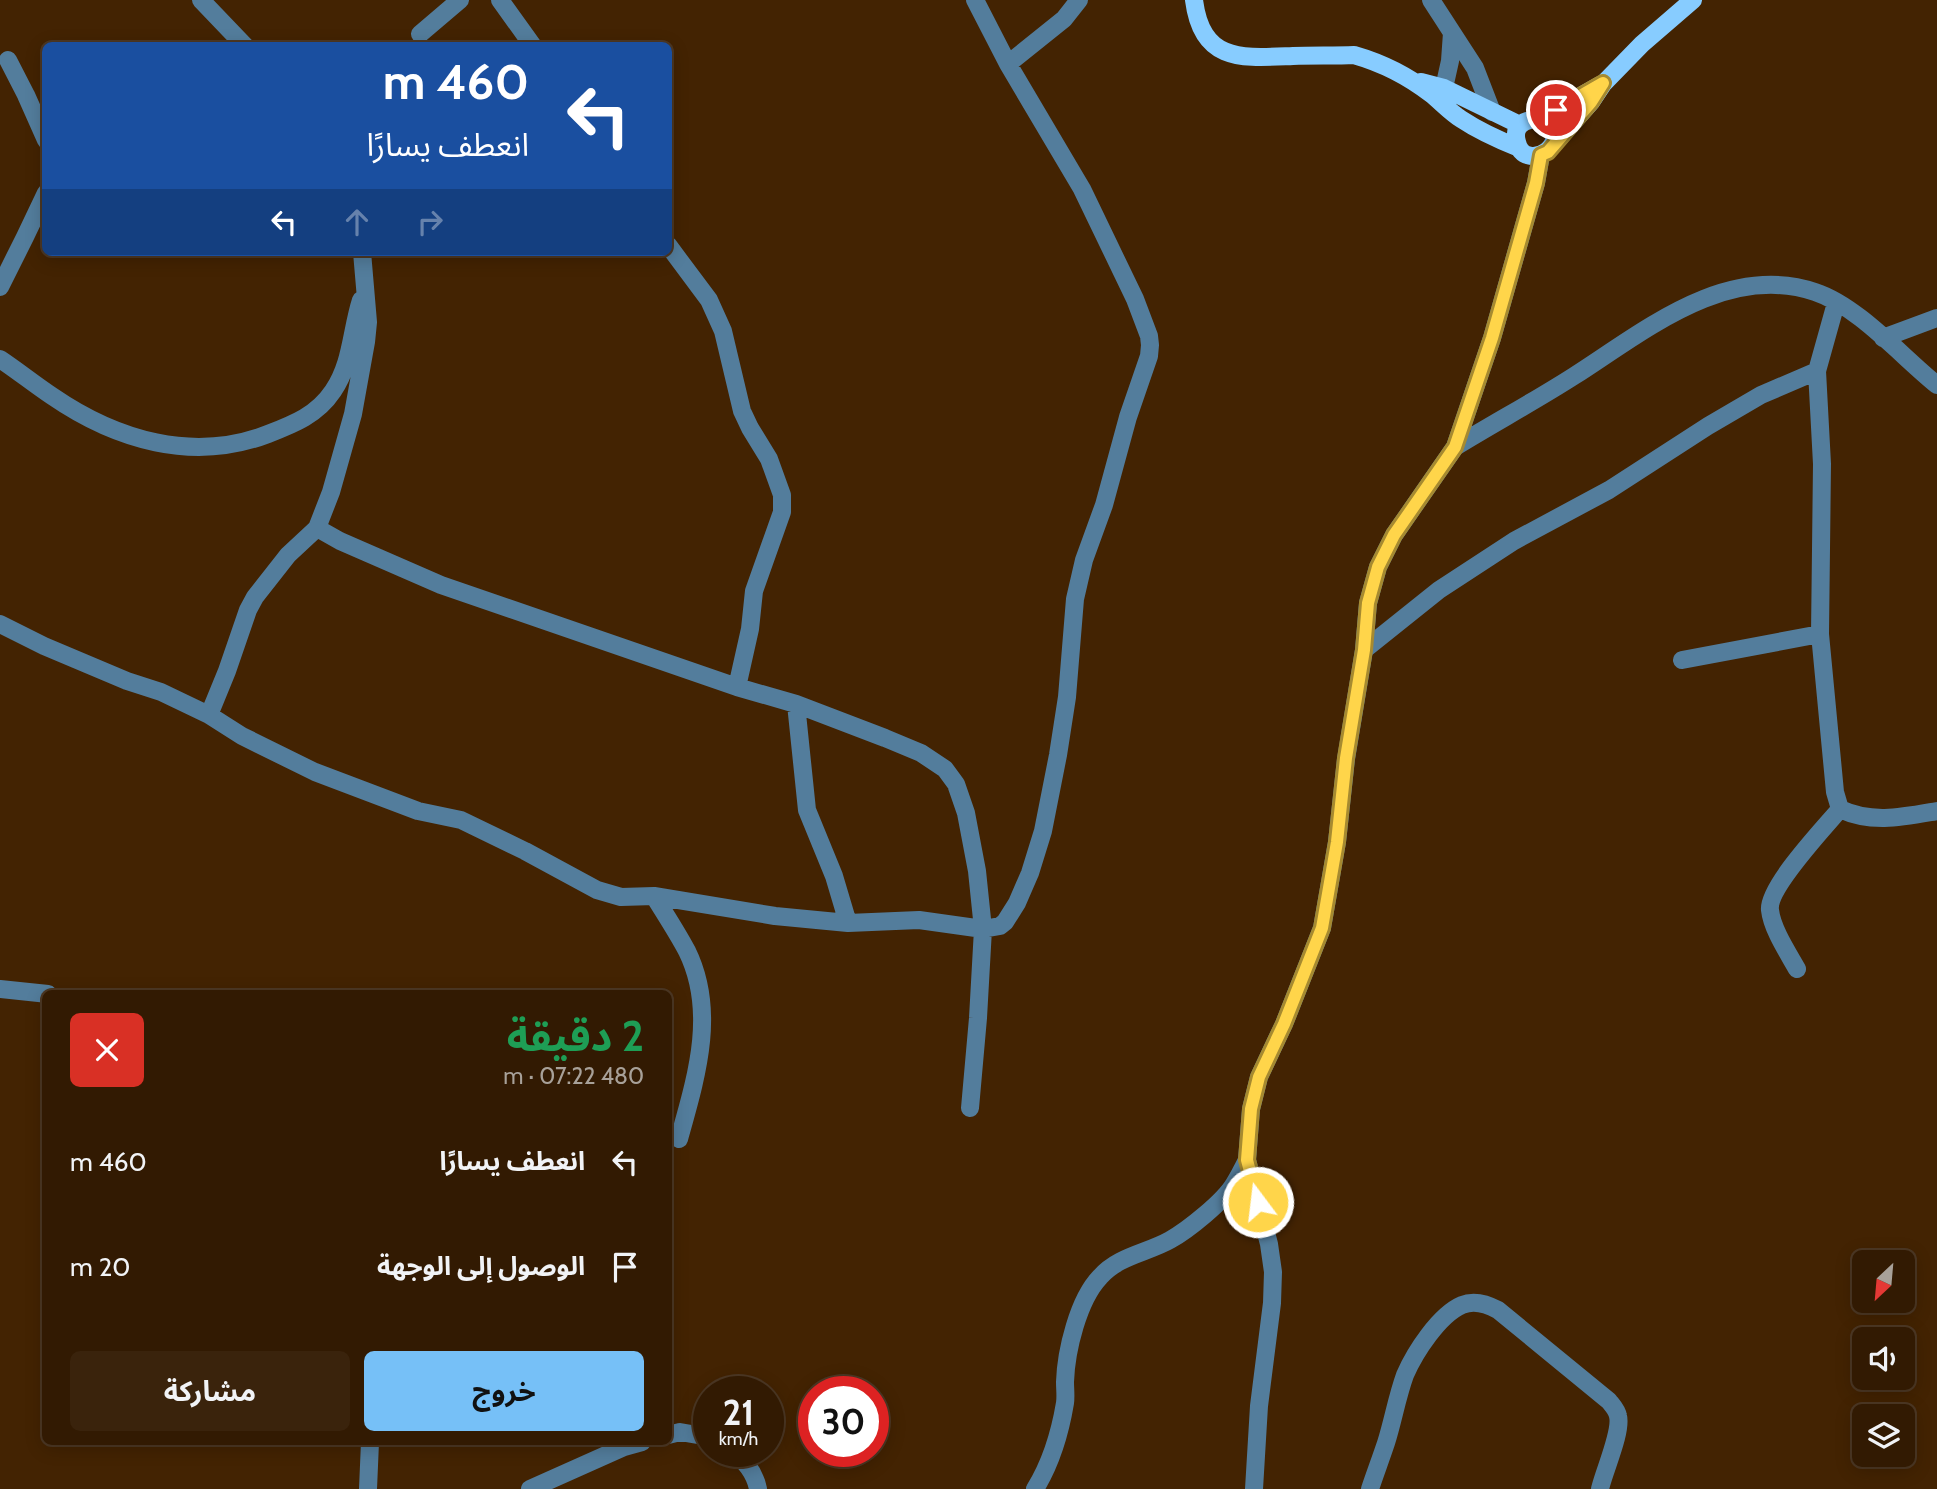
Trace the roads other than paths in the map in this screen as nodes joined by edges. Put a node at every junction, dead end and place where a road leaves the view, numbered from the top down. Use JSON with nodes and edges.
{"nodes":[{"id":1,"x":201,"y":0,"type":"edge"},
{"id":2,"x":460,"y":0,"type":"edge"},
{"id":3,"x":500,"y":0,"type":"edge"},
{"id":4,"x":975,"y":0,"type":"edge"},
{"id":5,"x":1079,"y":0,"type":"edge"},
{"id":6,"x":1194,"y":0,"type":"edge"},
{"id":7,"x":1431,"y":0,"type":"edge"},
{"id":8,"x":1693,"y":0,"type":"edge"},
{"id":9,"x":1452,"y":33,"type":"junction"},
{"id":10,"x":420,"y":34,"type":"dead end"},
{"id":11,"x":241,"y":42,"type":"edge"},
{"id":12,"x":530,"y":42,"type":"edge"},
{"id":13,"x":8,"y":60,"type":"dead end"},
{"id":14,"x":1008,"y":64,"type":"junction"},
{"id":15,"x":1408,"y":78,"type":"junction"},
{"id":16,"x":1603,"y":83,"type":"junction"},
{"id":17,"x":1444,"y":88,"type":"junction"},
{"id":18,"x":1492,"y":112,"type":"junction"},
{"id":19,"x":1540,"y":119,"type":"junction"},
{"id":20,"x":1520,"y":125,"type":"junction"},
{"id":21,"x":42,"y":131,"type":"edge"},
{"id":22,"x":1519,"y":148,"type":"junction"},
{"id":23,"x":1547,"y":150,"type":"junction"},
{"id":24,"x":42,"y":201,"type":"edge"},
{"id":25,"x":672,"y":249,"type":"edge"},
{"id":26,"x":362,"y":256,"type":"edge"},
{"id":27,"x":0,"y":287,"type":"edge"},
{"id":28,"x":365,"y":287,"type":"junction"},
{"id":29,"x":1836,"y":303,"type":"junction"},
{"id":30,"x":1937,"y":318,"type":"edge"},
{"id":31,"x":1883,"y":338,"type":"junction"},
{"id":32,"x":0,"y":359,"type":"edge"},
{"id":33,"x":1817,"y":371,"type":"junction"},
{"id":34,"x":1937,"y":385,"type":"edge"},
{"id":35,"x":1455,"y":447,"type":"junction"},
{"id":36,"x":317,"y":528,"type":"junction"},
{"id":37,"x":0,"y":624,"type":"edge"},
{"id":38,"x":1820,"y":634,"type":"junction"},
{"id":39,"x":1364,"y":650,"type":"junction"},
{"id":40,"x":1682,"y":660,"type":"dead end"},
{"id":41,"x":737,"y":687,"type":"junction"},
{"id":42,"x":796,"y":704,"type":"junction"},
{"id":43,"x":209,"y":715,"type":"junction"},
{"id":44,"x":1840,"y":809,"type":"junction"},
{"id":45,"x":1937,"y":811,"type":"edge"},
{"id":46,"x":654,"y":896,"type":"junction"},
{"id":47,"x":848,"y":923,"type":"junction"},
{"id":48,"x":983,"y":929,"type":"junction"},
{"id":49,"x":1797,"y":969,"type":"dead end"},
{"id":50,"x":0,"y":989,"type":"edge"},
{"id":51,"x":42,"y":993,"type":"edge"},
{"id":52,"x":970,"y":1108,"type":"dead end"},
{"id":53,"x":679,"y":1139,"type":"dead end"},
{"id":54,"x":1247,"y":1160,"type":"junction"},
{"id":55,"x":672,"y":1434,"type":"edge"},
{"id":56,"x":693,"y":1434,"type":"edge"},
{"id":57,"x":370,"y":1445,"type":"edge"},
{"id":58,"x":631,"y":1445,"type":"edge"},
{"id":59,"x":747,"y":1467,"type":"edge"},
{"id":60,"x":368,"y":1489,"type":"edge"},
{"id":61,"x":530,"y":1489,"type":"edge"},
{"id":62,"x":758,"y":1489,"type":"edge"},
{"id":63,"x":1035,"y":1489,"type":"edge"},
{"id":64,"x":1254,"y":1489,"type":"edge"},
{"id":65,"x":1370,"y":1489,"type":"edge"},
{"id":66,"x":1600,"y":1489,"type":"edge"}],
"edges":[{"from":1,"to":11,"type":"street"},
{"from":2,"to":10,"type":"street"},
{"from":3,"to":12,"type":"street"},
{"from":4,"to":14,"type":"street"},
{"from":5,"to":14,"type":"street"},
{"from":6,"to":15,"type":"main road"},
{"from":7,"to":9,"type":"street"},
{"from":8,"to":16,"type":"main road"},
{"from":9,"to":17,"type":"street"},
{"from":9,"to":18,"type":"street"},
{"from":13,"to":21,"type":"street"},
{"from":14,"to":48,"type":"street"},
{"from":15,"to":17,"type":"main road"},
{"from":15,"to":22,"type":"main road"},
{"from":16,"to":19,"type":"main road"},
{"from":16,"to":23,"type":"main road"},
{"from":17,"to":18,"type":"main road"},
{"from":18,"to":20,"type":"main road"},
{"from":19,"to":20,"type":"main road"},
{"from":19,"to":23,"type":"main road"},
{"from":20,"to":22,"type":"main road"},
{"from":22,"to":23,"type":"main road"},
{"from":23,"to":35,"type":"street"},
{"from":24,"to":27,"type":"street"},
{"from":25,"to":41,"type":"street"},
{"from":26,"to":28,"type":"street"},
{"from":28,"to":32,"type":"street"},
{"from":28,"to":36,"type":"street"},
{"from":29,"to":31,"type":"street"},
{"from":29,"to":33,"type":"street"},
{"from":29,"to":35,"type":"street"},
{"from":30,"to":31,"type":"street"},
{"from":31,"to":34,"type":"street"},
{"from":33,"to":38,"type":"street"},
{"from":33,"to":39,"type":"street"},
{"from":35,"to":39,"type":"street"},
{"from":36,"to":41,"type":"street"},
{"from":36,"to":43,"type":"street"},
{"from":37,"to":43,"type":"street"},
{"from":38,"to":40,"type":"street"},
{"from":38,"to":44,"type":"street"},
{"from":39,"to":54,"type":"street"},
{"from":41,"to":42,"type":"street"},
{"from":42,"to":47,"type":"street"},
{"from":42,"to":48,"type":"street"},
{"from":43,"to":46,"type":"street"},
{"from":44,"to":45,"type":"street"},
{"from":44,"to":49,"type":"street"},
{"from":46,"to":47,"type":"street"},
{"from":46,"to":53,"type":"street"},
{"from":47,"to":48,"type":"street"},
{"from":48,"to":52,"type":"street"},
{"from":50,"to":51,"type":"street"},
{"from":54,"to":63,"type":"street"},
{"from":54,"to":64,"type":"street"},
{"from":55,"to":56,"type":"street"},
{"from":57,"to":60,"type":"street"},
{"from":58,"to":61,"type":"street"},
{"from":59,"to":62,"type":"street"},
{"from":65,"to":66,"type":"street"}]}
